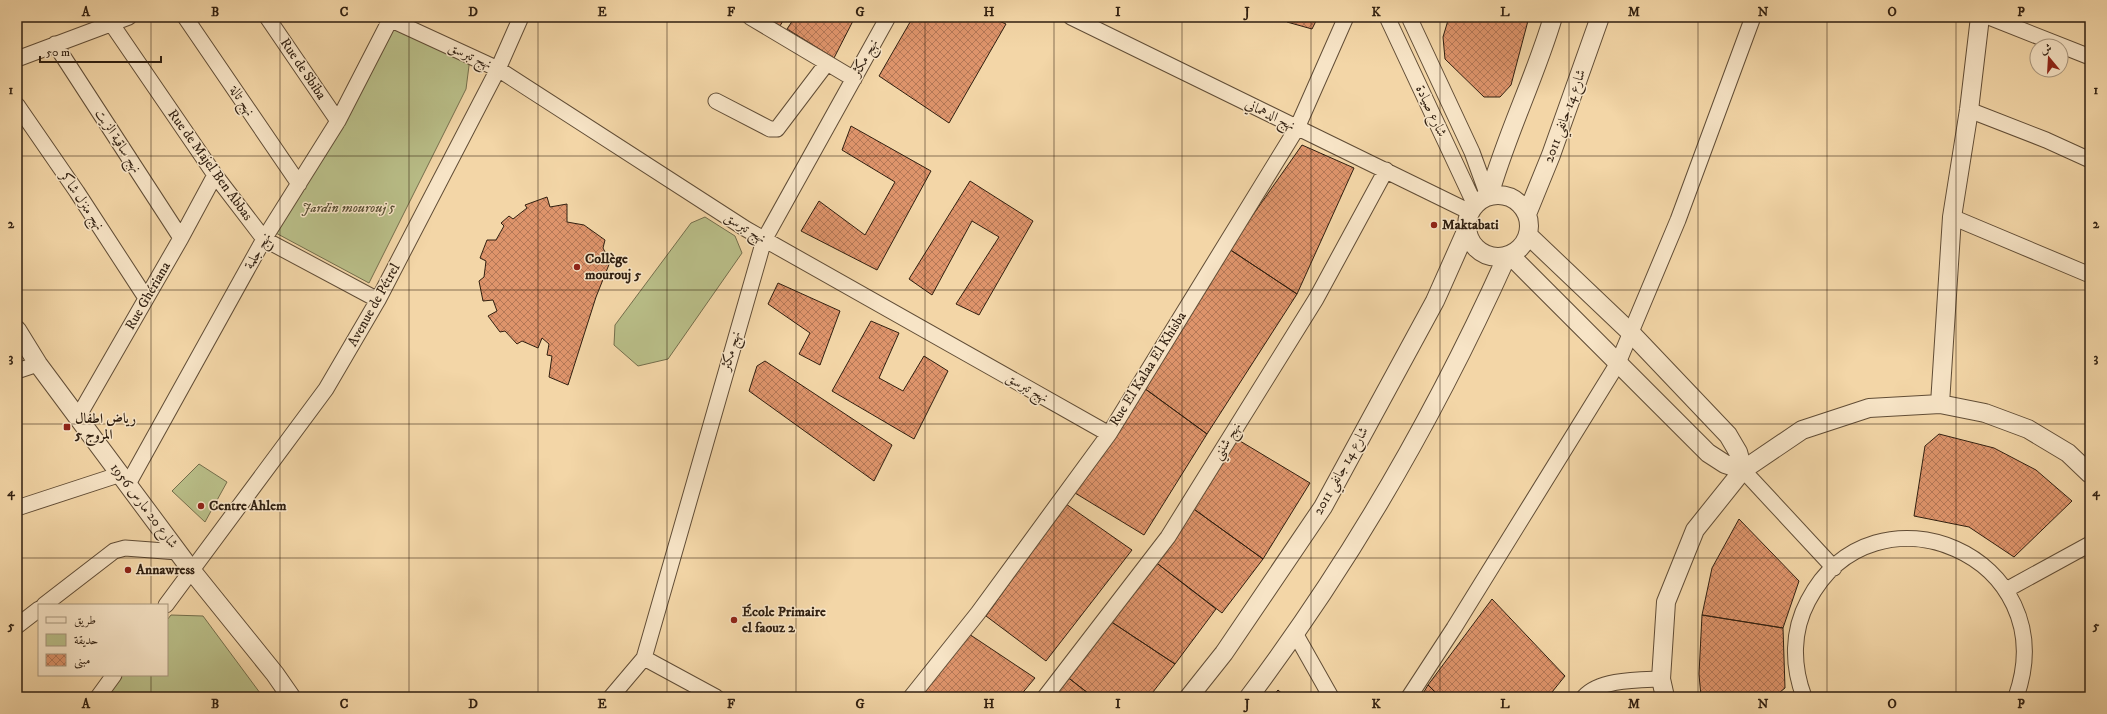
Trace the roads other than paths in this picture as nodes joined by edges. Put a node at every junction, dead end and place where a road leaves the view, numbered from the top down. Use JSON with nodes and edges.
{"nodes":[{"id":1,"x":130,"y":17,"type":"edge"},
{"id":2,"x":185,"y":17,"type":"edge"},
{"id":3,"x":267,"y":17,"type":"edge"},
{"id":4,"x":521,"y":17,"type":"edge"},
{"id":5,"x":750,"y":17,"type":"edge"},
{"id":6,"x":888,"y":17,"type":"edge"},
{"id":7,"x":1071,"y":17,"type":"edge"},
{"id":8,"x":1346,"y":17,"type":"edge"},
{"id":9,"x":1387,"y":17,"type":"edge"},
{"id":10,"x":1409,"y":17,"type":"edge"},
{"id":11,"x":1553,"y":17,"type":"edge"},
{"id":12,"x":1600,"y":17,"type":"edge"},
{"id":13,"x":1754,"y":17,"type":"edge"},
{"id":14,"x":1980,"y":17,"type":"edge"},
{"id":15,"x":1989,"y":17,"type":"edge"},
{"id":16,"x":387,"y":18,"type":"edge"},
{"id":17,"x":111,"y":23,"type":"junction"},
{"id":18,"x":55,"y":44,"type":"junction"},
{"id":19,"x":2090,"y":57,"type":"edge"},
{"id":20,"x":17,"y":59,"type":"edge"},
{"id":21,"x":827,"y":63,"type":"junction"},
{"id":22,"x":498,"y":69,"type":"junction"},
{"id":23,"x":854,"y":79,"type":"junction"},
{"id":24,"x":716,"y":101,"type":"dead end"},
{"id":25,"x":17,"y":105,"type":"edge"},
{"id":26,"x":1968,"y":110,"type":"junction"},
{"id":27,"x":338,"y":121,"type":"junction"},
{"id":28,"x":1297,"y":128,"type":"junction"},
{"id":29,"x":2090,"y":160,"type":"edge"},
{"id":30,"x":1386,"y":170,"type":"junction"},
{"id":31,"x":215,"y":174,"type":"junction"},
{"id":32,"x":299,"y":184,"type":"junction"},
{"id":33,"x":1478,"y":208,"type":"junction"},
{"id":34,"x":1527,"y":214,"type":"junction"},
{"id":35,"x":1952,"y":218,"type":"junction"},
{"id":36,"x":1528,"y":235,"type":"junction"},
{"id":37,"x":181,"y":238,"type":"junction"},
{"id":38,"x":264,"y":239,"type":"junction"},
{"id":39,"x":764,"y":240,"type":"junction"},
{"id":40,"x":1508,"y":255,"type":"junction"},
{"id":41,"x":2090,"y":275,"type":"edge"},
{"id":42,"x":146,"y":298,"type":"junction"},
{"id":43,"x":378,"y":300,"type":"junction"},
{"id":44,"x":17,"y":330,"type":"edge"},
{"id":45,"x":1630,"y":332,"type":"junction"},
{"id":46,"x":1618,"y":363,"type":"junction"},
{"id":47,"x":38,"y":364,"type":"junction"},
{"id":48,"x":17,"y":371,"type":"edge"},
{"id":49,"x":1940,"y":404,"type":"junction"},
{"id":50,"x":78,"y":417,"type":"junction"},
{"id":51,"x":1109,"y":434,"type":"junction"},
{"id":52,"x":1743,"y":470,"type":"junction"},
{"id":53,"x":2090,"y":474,"type":"edge"},
{"id":54,"x":124,"y":479,"type":"junction"},
{"id":55,"x":17,"y":508,"type":"edge"},
{"id":56,"x":2090,"y":544,"type":"edge"},
{"id":57,"x":178,"y":552,"type":"junction"},
{"id":58,"x":1834,"y":568,"type":"junction"},
{"id":59,"x":192,"y":571,"type":"junction"},
{"id":60,"x":2006,"y":590,"type":"junction"},
{"id":61,"x":45,"y":604,"type":"edge"},
{"id":62,"x":167,"y":604,"type":"edge"},
{"id":63,"x":38,"y":610,"type":"edge"},
{"id":64,"x":17,"y":626,"type":"edge"},
{"id":65,"x":1296,"y":635,"type":"junction"},
{"id":66,"x":644,"y":658,"type":"junction"},
{"id":67,"x":113,"y":676,"type":"edge"},
{"id":68,"x":1661,"y":679,"type":"junction"},
{"id":69,"x":98,"y":697,"type":"edge"},
{"id":70,"x":291,"y":697,"type":"edge"},
{"id":71,"x":611,"y":697,"type":"edge"},
{"id":72,"x":716,"y":697,"type":"edge"},
{"id":73,"x":911,"y":697,"type":"edge"},
{"id":74,"x":1044,"y":697,"type":"edge"},
{"id":75,"x":1189,"y":697,"type":"edge"},
{"id":76,"x":1249,"y":697,"type":"edge"},
{"id":77,"x":1331,"y":697,"type":"edge"},
{"id":78,"x":1409,"y":697,"type":"edge"},
{"id":79,"x":1584,"y":697,"type":"edge"},
{"id":80,"x":1665,"y":697,"type":"edge"},
{"id":81,"x":1804,"y":697,"type":"edge"},
{"id":82,"x":2016,"y":697,"type":"edge"}],
"edges":[{"from":1,"to":17,"type":"street"},
{"from":2,"to":32,"type":"street","name":"نهج تالة"},
{"from":3,"to":27,"type":"street","name":"Rue de Sbiba"},
{"from":4,"to":22,"type":"street","name":"Avenue de Pétrel"},
{"from":5,"to":21,"type":"street"},
{"from":6,"to":23,"type":"street","name":"نهج مكثر"},
{"from":7,"to":28,"type":"street","name":"نهج الدهماني"},
{"from":8,"to":28,"type":"street","name":"Rue El Kalaa El Khisba"},
{"from":9,"to":33,"type":"street","name":"شارع صيادة"},
{"from":10,"to":33,"type":"street","name":"شارع صيادة"},
{"from":11,"to":33,"type":"street","name":"شارع 14 جانفي 2011"},
{"from":12,"to":34,"type":"street","name":"شارع 14 جانفي 2011"},
{"from":13,"to":45,"type":"street"},
{"from":14,"to":26,"type":"street"},
{"from":15,"to":19,"type":"street"},
{"from":16,"to":22,"type":"street","name":"نهج تبرسق"},
{"from":16,"to":27,"type":"street","name":"نهج جلمة"},
{"from":17,"to":18,"type":"street"},
{"from":17,"to":31,"type":"street","name":"Rue de Majel Ben Abbas"},
{"from":18,"to":20,"type":"street"},
{"from":18,"to":37,"type":"street","name":"نهج ساقية الزيت"},
{"from":21,"to":23,"type":"street"},
{"from":21,"to":24,"type":"street"},
{"from":22,"to":39,"type":"street","name":"نهج تبرسق"},
{"from":22,"to":43,"type":"street","name":"Avenue de Pétrel"},
{"from":23,"to":39,"type":"street","name":"نهج مكثر"},
{"from":25,"to":42,"type":"street","name":"نهج منزل شاكر"},
{"from":26,"to":29,"type":"street"},
{"from":26,"to":35,"type":"street"},
{"from":27,"to":32,"type":"street","name":"نهج جلمة"},
{"from":28,"to":30,"type":"street","name":"نهج الدهماني"},
{"from":28,"to":51,"type":"street","name":"Rue El Kalaa El Khisba"},
{"from":30,"to":33,"type":"street","name":"نهج الدهماني"},
{"from":30,"to":74,"type":"street","name":"نهج شنني"},
{"from":31,"to":37,"type":"street","name":"Rue Ghériana"},
{"from":31,"to":38,"type":"street","name":"Rue de Majel Ben Abbas"},
{"from":32,"to":38,"type":"street","name":"نهج جلمة"},
{"from":33,"to":34,"type":"street"},
{"from":33,"to":40,"type":"street"},
{"from":33,"to":75,"type":"street","name":"شارع 14 جانفي 2011"},
{"from":34,"to":36,"type":"street"},
{"from":35,"to":41,"type":"street"},
{"from":35,"to":49,"type":"street"},
{"from":36,"to":40,"type":"street"},
{"from":36,"to":45,"type":"street"},
{"from":37,"to":42,"type":"street","name":"Rue Ghériana"},
{"from":38,"to":43,"type":"street","name":"Rue de Majel Ben Abbas"},
{"from":38,"to":54,"type":"street","name":"نهج جلمة"},
{"from":39,"to":51,"type":"street","name":"نهج تبرسق"},
{"from":39,"to":66,"type":"street","name":"نهج مكثر"},
{"from":40,"to":46,"type":"street"},
{"from":40,"to":65,"type":"street"},
{"from":42,"to":50,"type":"street","name":"Rue Ghériana"},
{"from":43,"to":59,"type":"street","name":"Avenue de Pétrel"},
{"from":44,"to":47,"type":"street","name":"شارع 20 مارس 1956"},
{"from":45,"to":46,"type":"street"},
{"from":45,"to":52,"type":"street"},
{"from":46,"to":52,"type":"street"},
{"from":46,"to":78,"type":"street"},
{"from":47,"to":48,"type":"street"},
{"from":47,"to":50,"type":"street","name":"شارع 20 مارس 1956"},
{"from":49,"to":52,"type":"street"},
{"from":49,"to":53,"type":"street"},
{"from":50,"to":54,"type":"street","name":"شارع 20 مارس 1956"},
{"from":51,"to":73,"type":"street","name":"Rue El Kalaa El Khisba"},
{"from":52,"to":58,"type":"street"},
{"from":52,"to":68,"type":"street"},
{"from":54,"to":55,"type":"street"},
{"from":54,"to":57,"type":"street","name":"شارع 20 مارس 1956"},
{"from":56,"to":60,"type":"street"},
{"from":57,"to":59,"type":"street","name":"شارع 20 مارس 1956"},
{"from":57,"to":61,"type":"street"},
{"from":58,"to":60,"type":"street"},
{"from":58,"to":81,"type":"street"},
{"from":59,"to":62,"type":"street","name":"Avenue de Pétrel"},
{"from":59,"to":70,"type":"street","name":"شارع 20 مارس 1956"},
{"from":60,"to":82,"type":"street"},
{"from":63,"to":64,"type":"street"},
{"from":65,"to":76,"type":"street"},
{"from":65,"to":77,"type":"street"},
{"from":66,"to":71,"type":"street","name":"نهج مكثر"},
{"from":66,"to":72,"type":"street"},
{"from":67,"to":69,"type":"street"},
{"from":68,"to":79,"type":"street"},
{"from":68,"to":80,"type":"street"}]}
